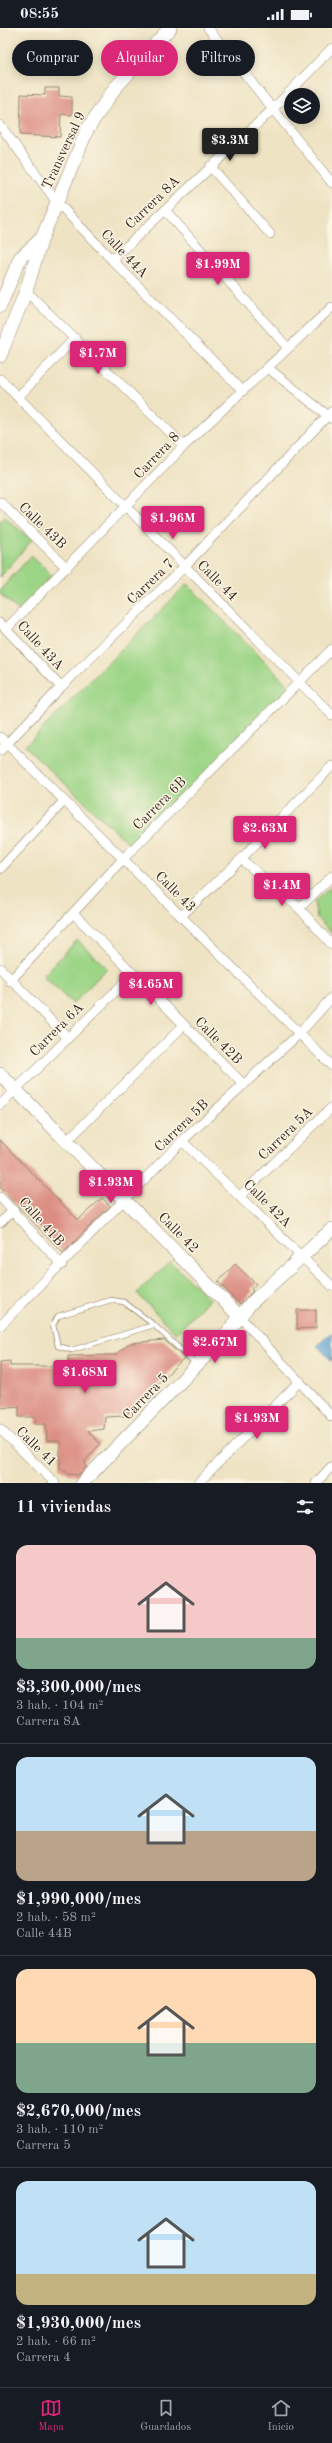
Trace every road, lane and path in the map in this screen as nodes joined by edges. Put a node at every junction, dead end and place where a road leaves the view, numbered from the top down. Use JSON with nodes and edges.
{"nodes":[{"id":1,"x":208,"y":28,"type":"edge"},
{"id":2,"x":163,"y":31,"type":"edge"},
{"id":3,"x":332,"y":48,"type":"edge"},
{"id":4,"x":274,"y":108,"type":"junction"},
{"id":5,"x":0,"y":124,"type":"edge"},
{"id":6,"x":210,"y":166,"type":"junction"},
{"id":7,"x":332,"y":183,"type":"edge"},
{"id":8,"x":56,"y":201,"type":"junction"},
{"id":9,"x":165,"y":210,"type":"junction"},
{"id":10,"x":270,"y":234,"type":"dead end"},
{"id":11,"x":42,"y":238,"type":"junction"},
{"id":12,"x":112,"y":260,"type":"junction"},
{"id":13,"x":26,"y":291,"type":"junction"},
{"id":14,"x":0,"y":306,"type":"edge"},
{"id":15,"x":332,"y":307,"type":"edge"},
{"id":16,"x":75,"y":338,"type":"junction"},
{"id":17,"x":288,"y":348,"type":"junction"},
{"id":18,"x":0,"y":356,"type":"edge"},
{"id":19,"x":268,"y":368,"type":"junction"},
{"id":20,"x":0,"y":379,"type":"edge"},
{"id":21,"x":242,"y":390,"type":"junction"},
{"id":22,"x":18,"y":397,"type":"junction"},
{"id":23,"x":331,"y":415,"type":"edge"},
{"id":24,"x":184,"y":446,"type":"junction"},
{"id":25,"x":1,"y":504,"type":"edge"},
{"id":26,"x":126,"y":507,"type":"junction"},
{"id":27,"x":185,"y":566,"type":"junction"},
{"id":28,"x":67,"y":568,"type":"junction"},
{"id":29,"x":3,"y":626,"type":"edge"},
{"id":30,"x":332,"y":649,"type":"edge"},
{"id":31,"x":299,"y":682,"type":"junction"},
{"id":32,"x":61,"y":687,"type":"junction"},
{"id":33,"x":332,"y":715,"type":"edge"},
{"id":34,"x":0,"y":737,"type":"edge"},
{"id":35,"x":7,"y":744,"type":"junction"},
{"id":36,"x":0,"y":751,"type":"edge"},
{"id":37,"x":332,"y":766,"type":"edge"},
{"id":38,"x":64,"y":801,"type":"junction"},
{"id":39,"x":123,"y":859,"type":"junction"},
{"id":40,"x":242,"y":859,"type":"junction"},
{"id":41,"x":0,"y":868,"type":"edge"},
{"id":42,"x":332,"y":876,"type":"edge"},
{"id":43,"x":299,"y":908,"type":"junction"},
{"id":44,"x":73,"y":913,"type":"junction"},
{"id":45,"x":181,"y":916,"type":"junction"},
{"id":46,"x":332,"y":945,"type":"edge"},
{"id":47,"x":0,"y":968,"type":"edge"},
{"id":48,"x":133,"y":974,"type":"junction"},
{"id":49,"x":10,"y":981,"type":"junction"},
{"id":50,"x":332,"y":997,"type":"edge"},
{"id":51,"x":184,"y":1025,"type":"junction"},
{"id":52,"x":299,"y":1034,"type":"junction"},
{"id":53,"x":67,"y":1037,"type":"junction"},
{"id":54,"x":332,"y":1066,"type":"edge"},
{"id":55,"x":0,"y":1074,"type":"edge"},
{"id":56,"x":244,"y":1085,"type":"junction"},
{"id":57,"x":16,"y":1090,"type":"junction"},
{"id":58,"x":0,"y":1105,"type":"edge"},
{"id":59,"x":332,"y":1107,"type":"edge"},
{"id":60,"x":67,"y":1141,"type":"junction"},
{"id":61,"x":182,"y":1141,"type":"junction"},
{"id":62,"x":241,"y":1195,"type":"junction"},
{"id":63,"x":0,"y":1196,"type":"edge"},
{"id":64,"x":125,"y":1200,"type":"junction"},
{"id":65,"x":14,"y":1210,"type":"junction"},
{"id":66,"x":0,"y":1223,"type":"edge"},
{"id":67,"x":332,"y":1229,"type":"edge"},
{"id":68,"x":302,"y":1257,"type":"junction"},
{"id":69,"x":62,"y":1265,"type":"junction"},
{"id":70,"x":332,"y":1286,"type":"edge"},
{"id":71,"x":240,"y":1317,"type":"junction"},
{"id":72,"x":154,"y":1325,"type":"junction"},
{"id":73,"x":0,"y":1326,"type":"edge"},
{"id":74,"x":197,"y":1365,"type":"junction"},
{"id":75,"x":300,"y":1381,"type":"junction"},
{"id":76,"x":332,"y":1417,"type":"edge"},
{"id":77,"x":0,"y":1429,"type":"edge"},
{"id":78,"x":332,"y":1466,"type":"edge"},
{"id":79,"x":55,"y":1483,"type":"edge"},
{"id":80,"x":82,"y":1483,"type":"edge"},
{"id":81,"x":198,"y":1483,"type":"edge"},
{"id":82,"x":316,"y":1483,"type":"edge"}],
"edges":[{"from":1,"to":4,"type":"street"},
{"from":2,"to":8,"type":"street","name":"Transversal 9"},
{"from":3,"to":4,"type":"street","name":"Carrera 8A"},
{"from":4,"to":6,"type":"street","name":"Carrera 8A"},
{"from":4,"to":7,"type":"street"},
{"from":5,"to":8,"type":"street","name":"Calle 44A"},
{"from":6,"to":9,"type":"street","name":"Carrera 8A"},
{"from":6,"to":10,"type":"street"},
{"from":8,"to":11,"type":"street","name":"Transversal 9"},
{"from":8,"to":12,"type":"street","name":"Calle 44A"},
{"from":9,"to":12,"type":"street","name":"Carrera 8A"},
{"from":9,"to":17,"type":"street"},
{"from":11,"to":13,"type":"street","name":"Transversal 9"},
{"from":11,"to":14,"type":"street","name":"Transversal 9"},
{"from":12,"to":21,"type":"street","name":"Calle 44A"},
{"from":13,"to":16,"type":"street"},
{"from":13,"to":18,"type":"street","name":"Transversal 9"},
{"from":15,"to":17,"type":"street","name":"Carrera 8"},
{"from":16,"to":22,"type":"street"},
{"from":16,"to":24,"type":"street"},
{"from":17,"to":19,"type":"street","name":"Carrera 8"},
{"from":19,"to":21,"type":"street","name":"Carrera 8"},
{"from":19,"to":23,"type":"street"},
{"from":20,"to":22,"type":"street","name":"Calle 44"},
{"from":21,"to":24,"type":"street","name":"Carrera 8"},
{"from":22,"to":26,"type":"street","name":"Calle 44"},
{"from":23,"to":27,"type":"street","name":"Carrera 7"},
{"from":24,"to":26,"type":"street","name":"Carrera 8"},
{"from":25,"to":28,"type":"street","name":"Calle 43B"},
{"from":26,"to":27,"type":"street","name":"Calle 44"},
{"from":26,"to":28,"type":"street","name":"Carrera 8"},
{"from":27,"to":31,"type":"street","name":"Calle 44"},
{"from":27,"to":32,"type":"street","name":"Carrera 7"},
{"from":28,"to":29,"type":"street","name":"Carrera 8"},
{"from":29,"to":32,"type":"street","name":"Calle 43A"},
{"from":30,"to":31,"type":"street","name":"Carrera 6B"},
{"from":31,"to":33,"type":"street","name":"Calle 44"},
{"from":31,"to":39,"type":"street","name":"Carrera 6B"},
{"from":32,"to":35,"type":"street","name":"Carrera 7"},
{"from":34,"to":35,"type":"street","name":"Calle 43"},
{"from":35,"to":36,"type":"street","name":"Carrera 7"},
{"from":35,"to":38,"type":"street","name":"Calle 43"},
{"from":37,"to":40,"type":"street"},
{"from":38,"to":39,"type":"street","name":"Calle 43"},
{"from":38,"to":41,"type":"street"},
{"from":39,"to":44,"type":"street","name":"Carrera 6B"},
{"from":39,"to":45,"type":"street","name":"Calle 43"},
{"from":40,"to":43,"type":"street"},
{"from":40,"to":45,"type":"street"},
{"from":42,"to":43,"type":"street"},
{"from":43,"to":46,"type":"street"},
{"from":44,"to":48,"type":"street","name":"Calle 42B"},
{"from":44,"to":49,"type":"street","name":"Carrera 6B"},
{"from":45,"to":52,"type":"street","name":"Calle 43"},
{"from":47,"to":49,"type":"street"},
{"from":48,"to":51,"type":"street","name":"Calle 42B"},
{"from":48,"to":53,"type":"street","name":"Carrera 6A"},
{"from":49,"to":53,"type":"street"},
{"from":50,"to":52,"type":"street","name":"Carrera 5B"},
{"from":51,"to":56,"type":"street","name":"Calle 42B"},
{"from":51,"to":60,"type":"street"},
{"from":52,"to":54,"type":"street","name":"Calle 43"},
{"from":52,"to":56,"type":"street","name":"Carrera 5B"},
{"from":53,"to":57,"type":"street","name":"Carrera 6A"},
{"from":55,"to":57,"type":"street","name":"Calle 42"},
{"from":56,"to":61,"type":"street","name":"Carrera 5B"},
{"from":57,"to":58,"type":"street","name":"Carrera 6A"},
{"from":57,"to":60,"type":"street","name":"Calle 42"},
{"from":59,"to":62,"type":"street","name":"Carrera 5A"},
{"from":60,"to":64,"type":"street","name":"Calle 42"},
{"from":61,"to":62,"type":"street","name":"Calle 42A"},
{"from":61,"to":64,"type":"street","name":"Carrera 5B"},
{"from":62,"to":68,"type":"street","name":"Calle 42A"},
{"from":63,"to":65,"type":"street","name":"Calle 41B"},
{"from":64,"to":69,"type":"street","name":"Carrera 5B"},
{"from":64,"to":71,"type":"street","name":"Calle 42"},
{"from":65,"to":66,"type":"street"},
{"from":65,"to":69,"type":"street","name":"Calle 41B"},
{"from":67,"to":68,"type":"street","name":"Carrera 5"},
{"from":68,"to":70,"type":"street","name":"Calle 42A"},
{"from":68,"to":71,"type":"street","name":"Carrera 5"},
{"from":69,"to":73,"type":"street","name":"Carrera 5B"},
{"from":71,"to":74,"type":"street","name":"Carrera 5"},
{"from":71,"to":75,"type":"street","name":"Calle 42"},
{"from":72,"to":72,"type":"lane"},
{"from":72,"to":74,"type":"lane"},
{"from":74,"to":80,"type":"street","name":"Carrera 5"},
{"from":75,"to":76,"type":"street","name":"Calle 42"},
{"from":75,"to":81,"type":"street"},
{"from":77,"to":79,"type":"street","name":"Calle 41"},
{"from":78,"to":82,"type":"street"}]}
